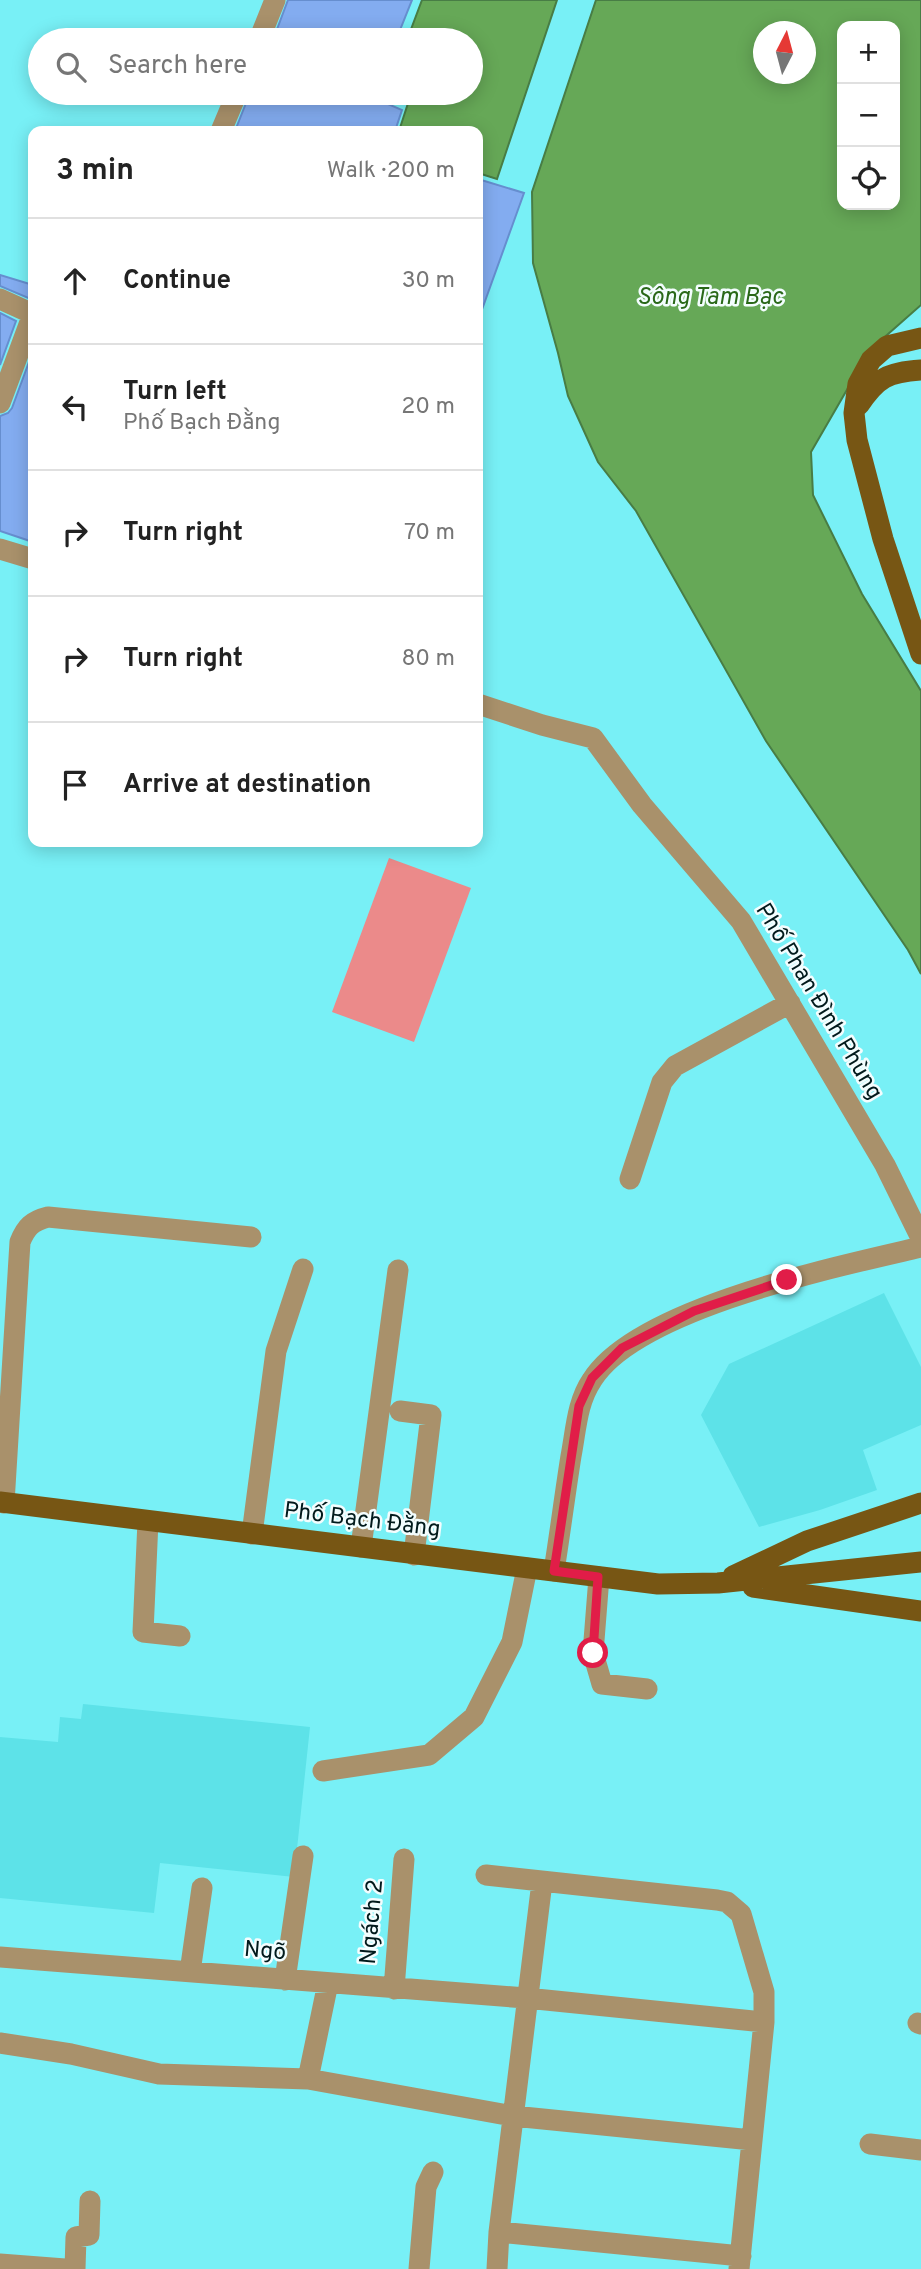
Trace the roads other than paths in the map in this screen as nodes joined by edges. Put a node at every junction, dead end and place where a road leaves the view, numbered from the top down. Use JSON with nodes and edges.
{"nodes":[{"id":1,"x":275,"y":0,"type":"edge"},
{"id":2,"x":264,"y":28,"type":"edge"},
{"id":3,"x":232,"y":105,"type":"edge"},
{"id":4,"x":223,"y":126,"type":"edge"},
{"id":5,"x":0,"y":299,"type":"edge"},
{"id":6,"x":28,"y":312,"type":"edge"},
{"id":7,"x":28,"y":327,"type":"edge"},
{"id":8,"x":921,"y":338,"type":"edge"},
{"id":9,"x":921,"y":370,"type":"edge"},
{"id":10,"x":0,"y":403,"type":"edge"},
{"id":11,"x":854,"y":413,"type":"junction"},
{"id":12,"x":0,"y":549,"type":"edge"},
{"id":13,"x":28,"y":557,"type":"edge"},
{"id":14,"x":921,"y":654,"type":"edge"},
{"id":15,"x":483,"y":706,"type":"edge"},
{"id":16,"x":790,"y":1003,"type":"junction"},
{"id":17,"x":630,"y":1179,"type":"dead end"},
{"id":18,"x":251,"y":1237,"type":"dead end"},
{"id":19,"x":921,"y":1238,"type":"edge"},
{"id":20,"x":921,"y":1247,"type":"edge"},
{"id":21,"x":303,"y":1269,"type":"dead end"},
{"id":22,"x":398,"y":1270,"type":"dead end"},
{"id":23,"x":400,"y":1411,"type":"dead end"},
{"id":24,"x":2,"y":1503,"type":"edge"},
{"id":25,"x":921,"y":1503,"type":"edge"},
{"id":26,"x":148,"y":1521,"type":"junction"},
{"id":27,"x":252,"y":1534,"type":"junction"},
{"id":28,"x":361,"y":1548,"type":"junction"},
{"id":29,"x":414,"y":1555,"type":"junction"},
{"id":30,"x":921,"y":1562,"type":"edge"},
{"id":31,"x":527,"y":1568,"type":"junction"},
{"id":32,"x":554,"y":1571,"type":"junction"},
{"id":33,"x":598,"y":1577,"type":"junction"},
{"id":34,"x":718,"y":1583,"type":"junction"},
{"id":35,"x":921,"y":1611,"type":"edge"},
{"id":36,"x":180,"y":1636,"type":"dead end"},
{"id":37,"x":648,"y":1689,"type":"dead end"},
{"id":38,"x":323,"y":1771,"type":"dead end"},
{"id":39,"x":303,"y":1856,"type":"dead end"},
{"id":40,"x":404,"y":1859,"type":"dead end"},
{"id":41,"x":486,"y":1875,"type":"dead end"},
{"id":42,"x":542,"y":1882,"type":"junction"},
{"id":43,"x":202,"y":1888,"type":"dead end"},
{"id":44,"x":0,"y":1957,"type":"edge"},
{"id":45,"x":190,"y":1972,"type":"junction"},
{"id":46,"x":285,"y":1980,"type":"junction"},
{"id":47,"x":328,"y":1983,"type":"junction"},
{"id":48,"x":394,"y":1989,"type":"junction"},
{"id":49,"x":526,"y":1998,"type":"junction"},
{"id":50,"x":764,"y":2022,"type":"junction"},
{"id":51,"x":0,"y":2043,"type":"edge"},
{"id":52,"x":308,"y":2079,"type":"junction"},
{"id":53,"x":513,"y":2116,"type":"junction"},
{"id":54,"x":752,"y":2140,"type":"junction"},
{"id":55,"x":870,"y":2144,"type":"dead end"},
{"id":56,"x":921,"y":2150,"type":"edge"},
{"id":57,"x":433,"y":2172,"type":"dead end"},
{"id":58,"x":90,"y":2201,"type":"dead end"},
{"id":59,"x":499,"y":2232,"type":"junction"},
{"id":60,"x":740,"y":2262,"type":"edge"},
{"id":61,"x":0,"y":2264,"type":"edge"},
{"id":62,"x":65,"y":2269,"type":"edge"},
{"id":63,"x":75,"y":2269,"type":"edge"},
{"id":64,"x":419,"y":2269,"type":"edge"},
{"id":65,"x":497,"y":2269,"type":"edge"}],
"edges":[{"from":1,"to":2,"type":"street"},
{"from":3,"to":4,"type":"street"},
{"from":5,"to":6,"type":"street"},
{"from":7,"to":10,"type":"street"},
{"from":8,"to":11,"type":"main road"},
{"from":9,"to":11,"type":"main road"},
{"from":11,"to":14,"type":"main road"},
{"from":12,"to":13,"type":"street"},
{"from":15,"to":16,"type":"street","name":"Phố Phan Đình Phùng"},
{"from":16,"to":17,"type":"street"},
{"from":16,"to":19,"type":"street","name":"Phố Phan Đình Phùng"},
{"from":18,"to":24,"type":"street"},
{"from":20,"to":32,"type":"street"},
{"from":21,"to":27,"type":"street"},
{"from":22,"to":28,"type":"street"},
{"from":23,"to":29,"type":"street"},
{"from":24,"to":26,"type":"main road","name":"Phố Bạch Đằng"},
{"from":25,"to":34,"type":"main road","name":"Phố Bạch Đằng"},
{"from":26,"to":27,"type":"main road","name":"Phố Bạch Đằng"},
{"from":26,"to":36,"type":"street"},
{"from":27,"to":28,"type":"main road","name":"Phố Bạch Đằng"},
{"from":28,"to":29,"type":"main road","name":"Phố Bạch Đằng"},
{"from":29,"to":31,"type":"main road","name":"Phố Bạch Đằng"},
{"from":30,"to":34,"type":"main road","name":"Phố Bạch Đằng"},
{"from":31,"to":32,"type":"main road","name":"Phố Bạch Đằng"},
{"from":31,"to":38,"type":"street"},
{"from":32,"to":33,"type":"main road","name":"Phố Bạch Đằng"},
{"from":33,"to":34,"type":"main road","name":"Phố Bạch Đằng"},
{"from":33,"to":37,"type":"street"},
{"from":34,"to":35,"type":"main road","name":"Phố Bạch Đằng"},
{"from":39,"to":46,"type":"street"},
{"from":40,"to":48,"type":"street","name":"Ngách 2"},
{"from":41,"to":42,"type":"street"},
{"from":42,"to":49,"type":"street"},
{"from":42,"to":50,"type":"street"},
{"from":43,"to":45,"type":"street"},
{"from":44,"to":45,"type":"street","name":"Ngõ"},
{"from":45,"to":46,"type":"street","name":"Ngõ"},
{"from":46,"to":47,"type":"street","name":"Ngõ"},
{"from":47,"to":48,"type":"street","name":"Ngõ"},
{"from":47,"to":52,"type":"street"},
{"from":48,"to":49,"type":"street","name":"Ngõ"},
{"from":49,"to":50,"type":"street","name":"Ngõ"},
{"from":49,"to":53,"type":"street"},
{"from":50,"to":54,"type":"street"},
{"from":51,"to":52,"type":"street"},
{"from":52,"to":53,"type":"street"},
{"from":53,"to":54,"type":"street"},
{"from":53,"to":59,"type":"street"},
{"from":54,"to":60,"type":"street"},
{"from":55,"to":56,"type":"street"},
{"from":57,"to":64,"type":"street"},
{"from":58,"to":63,"type":"street"},
{"from":59,"to":60,"type":"street"},
{"from":59,"to":65,"type":"street"},
{"from":61,"to":62,"type":"street"}]}
